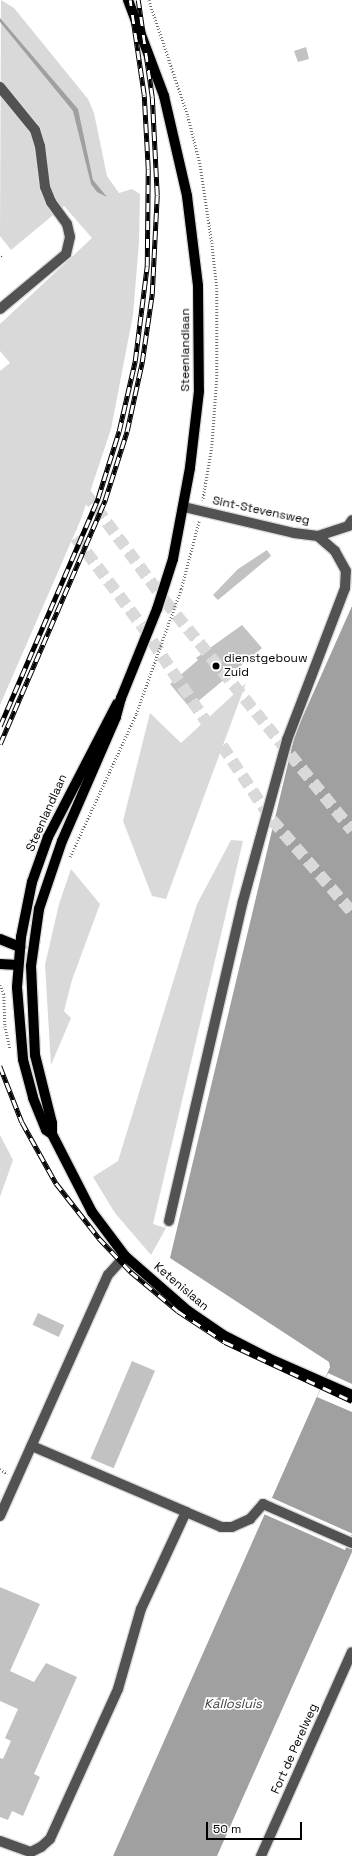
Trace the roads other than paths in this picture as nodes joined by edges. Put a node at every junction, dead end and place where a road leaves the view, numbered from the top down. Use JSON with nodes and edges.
{"nodes":[{"id":1,"x":128,"y":0,"type":"edge"},
{"id":2,"x":0,"y":87,"type":"edge"},
{"id":3,"x":0,"y":309,"type":"edge"},
{"id":4,"x":184,"y":507,"type":"junction"},
{"id":5,"x":352,"y":520,"type":"edge"},
{"id":6,"x":318,"y":536,"type":"junction"},
{"id":7,"x":121,"y":698,"type":"junction"},
{"id":8,"x":0,"y":939,"type":"edge"},
{"id":9,"x":20,"y":947,"type":"junction"},
{"id":10,"x":32,"y":952,"type":"junction"},
{"id":11,"x":0,"y":964,"type":"edge"},
{"id":12,"x":18,"y":965,"type":"junction"},
{"id":13,"x":31,"y":966,"type":"junction"},
{"id":14,"x":52,"y":1134,"type":"junction"},
{"id":15,"x":169,"y":1220,"type":"dead end"},
{"id":16,"x":125,"y":1256,"type":"junction"},
{"id":17,"x":352,"y":1394,"type":"edge"},
{"id":18,"x":32,"y":1446,"type":"junction"},
{"id":19,"x":186,"y":1512,"type":"junction"},
{"id":20,"x":0,"y":1516,"type":"edge"},
{"id":21,"x":352,"y":1543,"type":"edge"},
{"id":22,"x":352,"y":1652,"type":"edge"},
{"id":23,"x":0,"y":1841,"type":"edge"},
{"id":24,"x":261,"y":1856,"type":"edge"}],
"edges":[{"from":1,"to":4,"type":"main road","name":"Steenlandlaan"},
{"from":2,"to":3,"type":"street"},
{"from":4,"to":6,"type":"street","name":"Sint-Stevensweg"},
{"from":4,"to":7,"type":"main road","name":"Steenlandlaan"},
{"from":5,"to":6,"type":"street","name":"Sint-Stevensweg"},
{"from":6,"to":15,"type":"street"},
{"from":7,"to":9,"type":"main road","name":"Steenlandlaan"},
{"from":7,"to":10,"type":"main road","name":"Steenlandlaan"},
{"from":8,"to":9,"type":"main road"},
{"from":9,"to":10,"type":"street"},
{"from":9,"to":12,"type":"main road","name":"Steenlandlaan"},
{"from":10,"to":13,"type":"main road","name":"Steenlandlaan"},
{"from":11,"to":12,"type":"main road"},
{"from":12,"to":13,"type":"street"},
{"from":12,"to":14,"type":"main road","name":"Ketenislaan"},
{"from":13,"to":14,"type":"main road","name":"Ketenislaan"},
{"from":14,"to":16,"type":"main road","name":"Ketenislaan"},
{"from":16,"to":17,"type":"main road","name":"Ketenislaan"},
{"from":16,"to":18,"type":"street"},
{"from":18,"to":19,"type":"street"},
{"from":18,"to":20,"type":"street"},
{"from":19,"to":21,"type":"street"},
{"from":19,"to":23,"type":"street"},
{"from":22,"to":24,"type":"street","name":"Fort de Perelweg"}]}
